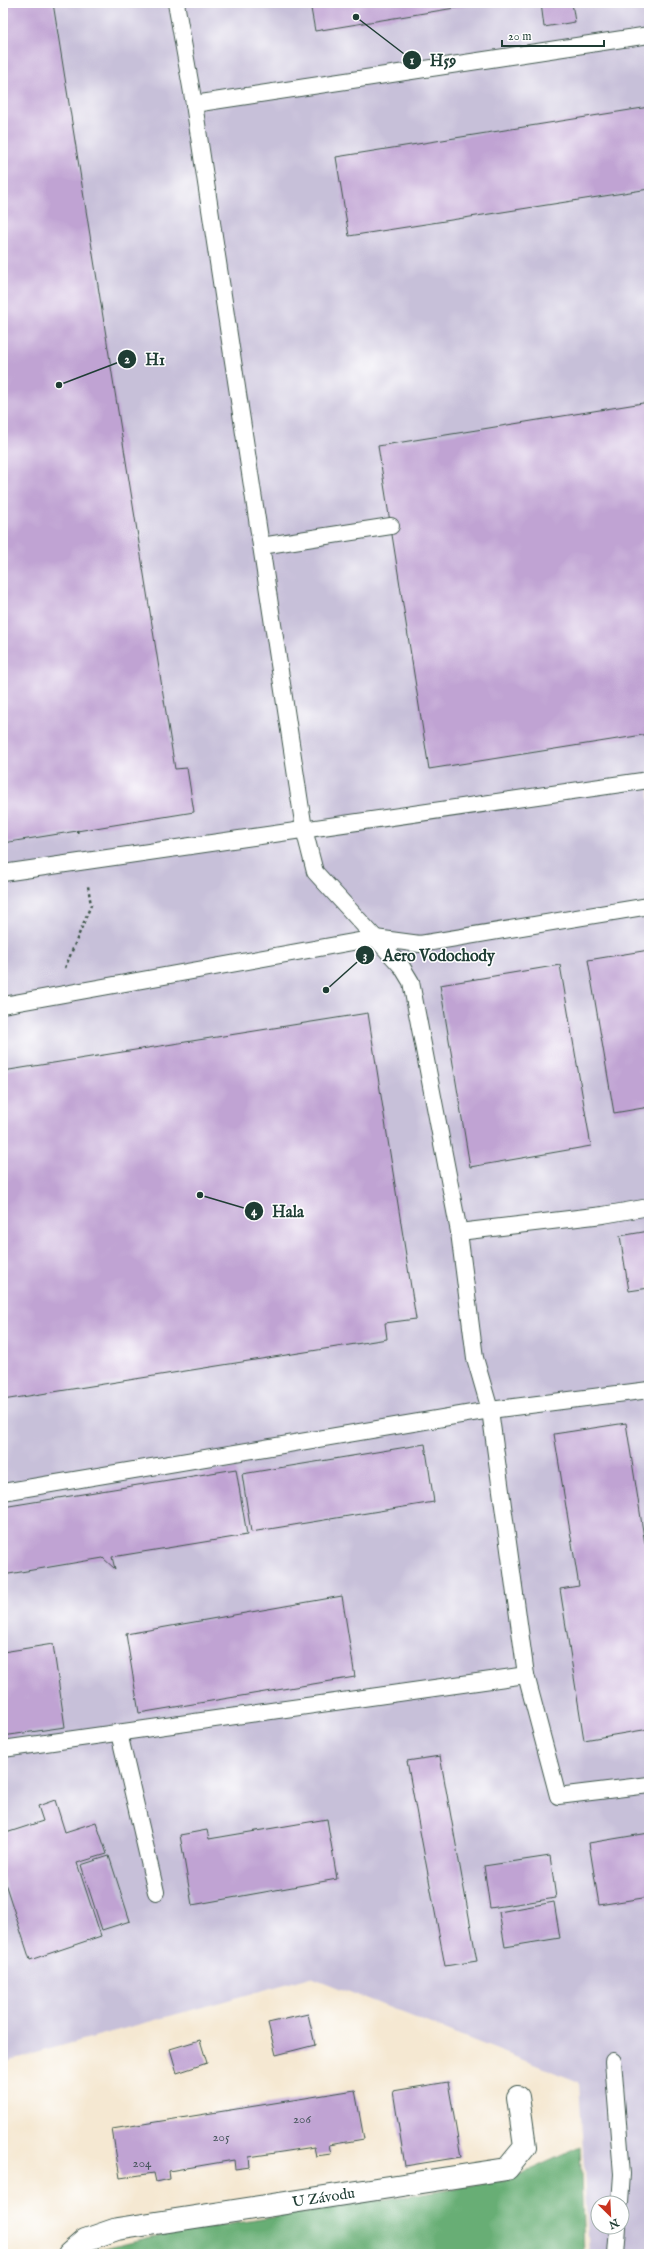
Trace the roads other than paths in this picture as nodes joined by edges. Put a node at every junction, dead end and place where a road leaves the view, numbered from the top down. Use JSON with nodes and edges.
{"nodes":[{"id":1,"x":176,"y":3,"type":"edge"},
{"id":2,"x":649,"y":35,"type":"edge"},
{"id":3,"x":194,"y":104,"type":"junction"},
{"id":4,"x":391,"y":526,"type":"dead end"},
{"id":5,"x":261,"y":546,"type":"junction"},
{"id":6,"x":649,"y":780,"type":"edge"},
{"id":7,"x":304,"y":829,"type":"junction"},
{"id":8,"x":3,"y":873,"type":"edge"},
{"id":9,"x":649,"y":906,"type":"edge"},
{"id":10,"x":375,"y":938,"type":"junction"},
{"id":11,"x":3,"y":1006,"type":"edge"},
{"id":12,"x":649,"y":1207,"type":"edge"},
{"id":13,"x":459,"y":1232,"type":"junction"},
{"id":14,"x":649,"y":1390,"type":"edge"},
{"id":15,"x":490,"y":1410,"type":"junction"},
{"id":16,"x":3,"y":1492,"type":"edge"},
{"id":17,"x":526,"y":1675,"type":"junction"},
{"id":18,"x":119,"y":1733,"type":"junction"},
{"id":19,"x":3,"y":1749,"type":"edge"},
{"id":20,"x":649,"y":1785,"type":"edge"},
{"id":21,"x":156,"y":1892,"type":"dead end"},
{"id":22,"x":614,"y":2061,"type":"dead end"},
{"id":23,"x":518,"y":2097,"type":"dead end"},
{"id":24,"x":621,"y":2195,"type":"edge"},
{"id":25,"x":617,"y":2235,"type":"edge"},
{"id":26,"x":69,"y":2254,"type":"edge"},
{"id":27,"x":616,"y":2254,"type":"edge"}],
"edges":[{"from":1,"to":3,"type":"lane"},
{"from":2,"to":3,"type":"lane"},
{"from":3,"to":5,"type":"lane"},
{"from":4,"to":5,"type":"lane"},
{"from":5,"to":7,"type":"lane"},
{"from":6,"to":7,"type":"lane"},
{"from":7,"to":8,"type":"lane"},
{"from":7,"to":10,"type":"lane"},
{"from":9,"to":10,"type":"lane"},
{"from":10,"to":11,"type":"lane"},
{"from":10,"to":13,"type":"lane"},
{"from":12,"to":13,"type":"lane"},
{"from":13,"to":15,"type":"lane"},
{"from":14,"to":15,"type":"lane"},
{"from":15,"to":16,"type":"lane"},
{"from":15,"to":17,"type":"lane"},
{"from":17,"to":18,"type":"lane"},
{"from":17,"to":20,"type":"lane"},
{"from":18,"to":19,"type":"lane"},
{"from":18,"to":21,"type":"lane"},
{"from":22,"to":24,"type":"lane"},
{"from":23,"to":26,"type":"street","name":"U Závodu"},
{"from":25,"to":27,"type":"lane"}]}
